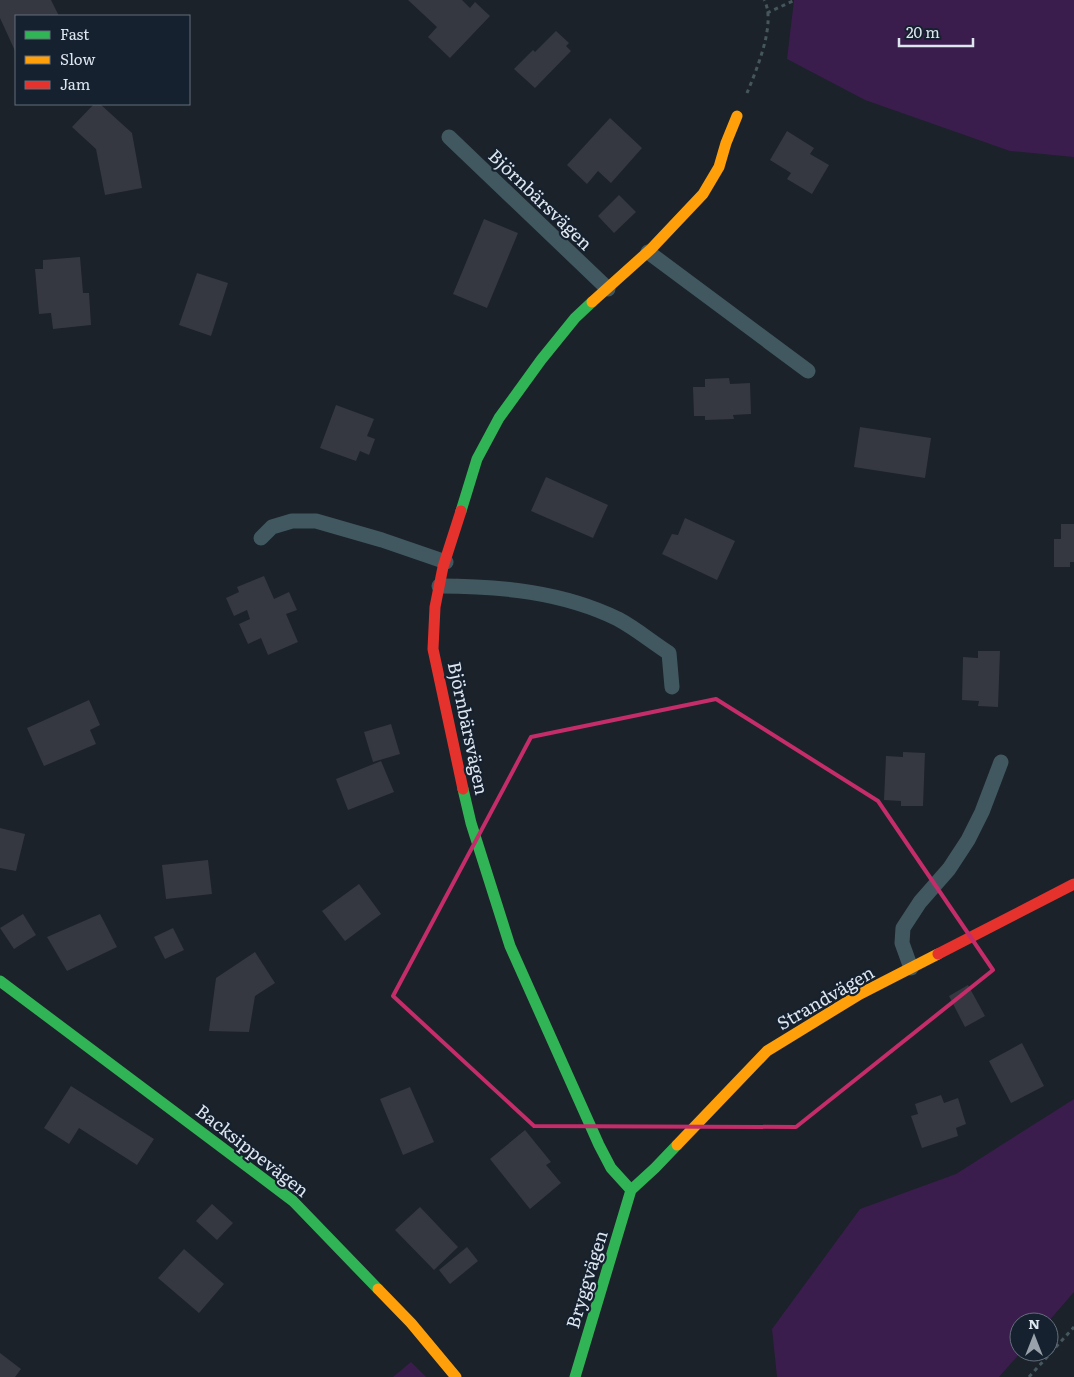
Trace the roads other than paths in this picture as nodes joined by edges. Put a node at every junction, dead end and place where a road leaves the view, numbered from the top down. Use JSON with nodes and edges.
{"nodes":[{"id":1,"x":737,"y":116,"type":"road end"},
{"id":2,"x":449,"y":137,"type":"dead end"},
{"id":3,"x":648,"y":252,"type":"junction"},
{"id":4,"x":608,"y":289,"type":"junction"},
{"id":5,"x":808,"y":371,"type":"dead end"},
{"id":6,"x":262,"y":538,"type":"dead end"},
{"id":7,"x":446,"y":562,"type":"junction"},
{"id":8,"x":440,"y":586,"type":"junction"},
{"id":9,"x":672,"y":687,"type":"dead end"},
{"id":10,"x":1001,"y":762,"type":"dead end"},
{"id":11,"x":1074,"y":884,"type":"edge"},
{"id":12,"x":911,"y":968,"type":"junction"},
{"id":13,"x":0,"y":980,"type":"edge"},
{"id":14,"x":631,"y":1190,"type":"junction"},
{"id":15,"x":456,"y":1377,"type":"edge"},
{"id":16,"x":575,"y":1377,"type":"edge"}],
"edges":[{"from":1,"to":3,"type":"street","name":"Björnbärsvägen"},
{"from":2,"to":4,"type":"lane","name":"Björnbärsvägen"},
{"from":3,"to":4,"type":"street","name":"Björnbärsvägen"},
{"from":3,"to":5,"type":"lane"},
{"from":4,"to":7,"type":"street","name":"Björnbärsvägen"},
{"from":6,"to":7,"type":"lane"},
{"from":7,"to":8,"type":"street","name":"Björnbärsvägen"},
{"from":8,"to":9,"type":"lane"},
{"from":8,"to":14,"type":"street","name":"Björnbärsvägen"},
{"from":10,"to":12,"type":"lane"},
{"from":11,"to":12,"type":"street","name":"Strandvägen"},
{"from":12,"to":14,"type":"street","name":"Strandvägen"},
{"from":13,"to":15,"type":"street","name":"Backsippevägen"},
{"from":14,"to":16,"type":"street","name":"Bryggvägen"}]}
